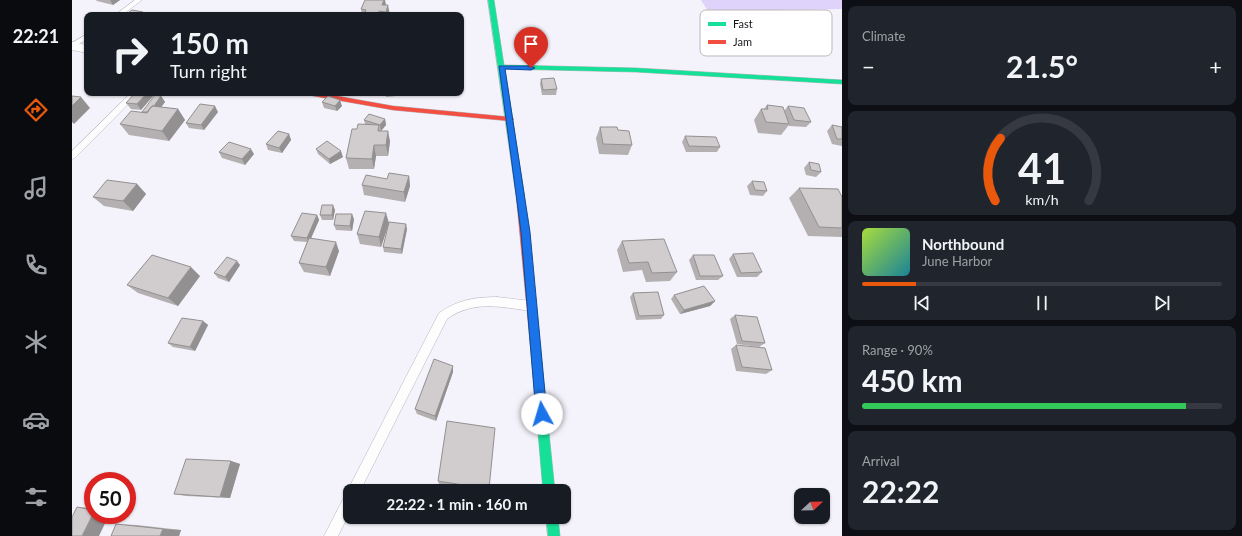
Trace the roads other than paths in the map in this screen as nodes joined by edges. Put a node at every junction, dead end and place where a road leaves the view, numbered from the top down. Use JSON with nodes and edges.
{"nodes":[{"id":1,"x":139,"y":0,"type":"edge"},
{"id":2,"x":491,"y":0,"type":"edge"},
{"id":3,"x":122,"y":12,"type":"edge"},
{"id":4,"x":84,"y":38,"type":"edge"},
{"id":5,"x":72,"y":47,"type":"edge"},
{"id":6,"x":84,"y":49,"type":"edge"},
{"id":7,"x":502,"y":67,"type":"junction"},
{"id":8,"x":842,"y":82,"type":"edge"},
{"id":9,"x":132,"y":96,"type":"edge"},
{"id":10,"x":325,"y":96,"type":"edge"},
{"id":11,"x":510,"y":119,"type":"junction"},
{"id":12,"x":72,"y":156,"type":"edge"},
{"id":13,"x":531,"y":306,"type":"junction"},
{"id":14,"x":358,"y":484,"type":"edge"},
{"id":15,"x":548,"y":484,"type":"edge"},
{"id":16,"x":343,"y":512,"type":"edge"},
{"id":17,"x":553,"y":524,"type":"edge"},
{"id":18,"x":331,"y":536,"type":"edge"},
{"id":19,"x":554,"y":536,"type":"edge"}],
"edges":[{"from":1,"to":3,"type":"lane"},
{"from":2,"to":7,"type":"main road"},
{"from":4,"to":5,"type":"lane"},
{"from":5,"to":6,"type":"street"},
{"from":7,"to":8,"type":"main road"},
{"from":7,"to":11,"type":"main road"},
{"from":9,"to":12,"type":"lane"},
{"from":10,"to":11,"type":"main road"},
{"from":11,"to":13,"type":"main road"},
{"from":13,"to":14,"type":"lane"},
{"from":13,"to":15,"type":"main road"},
{"from":16,"to":18,"type":"lane"},
{"from":17,"to":19,"type":"main road"}]}
